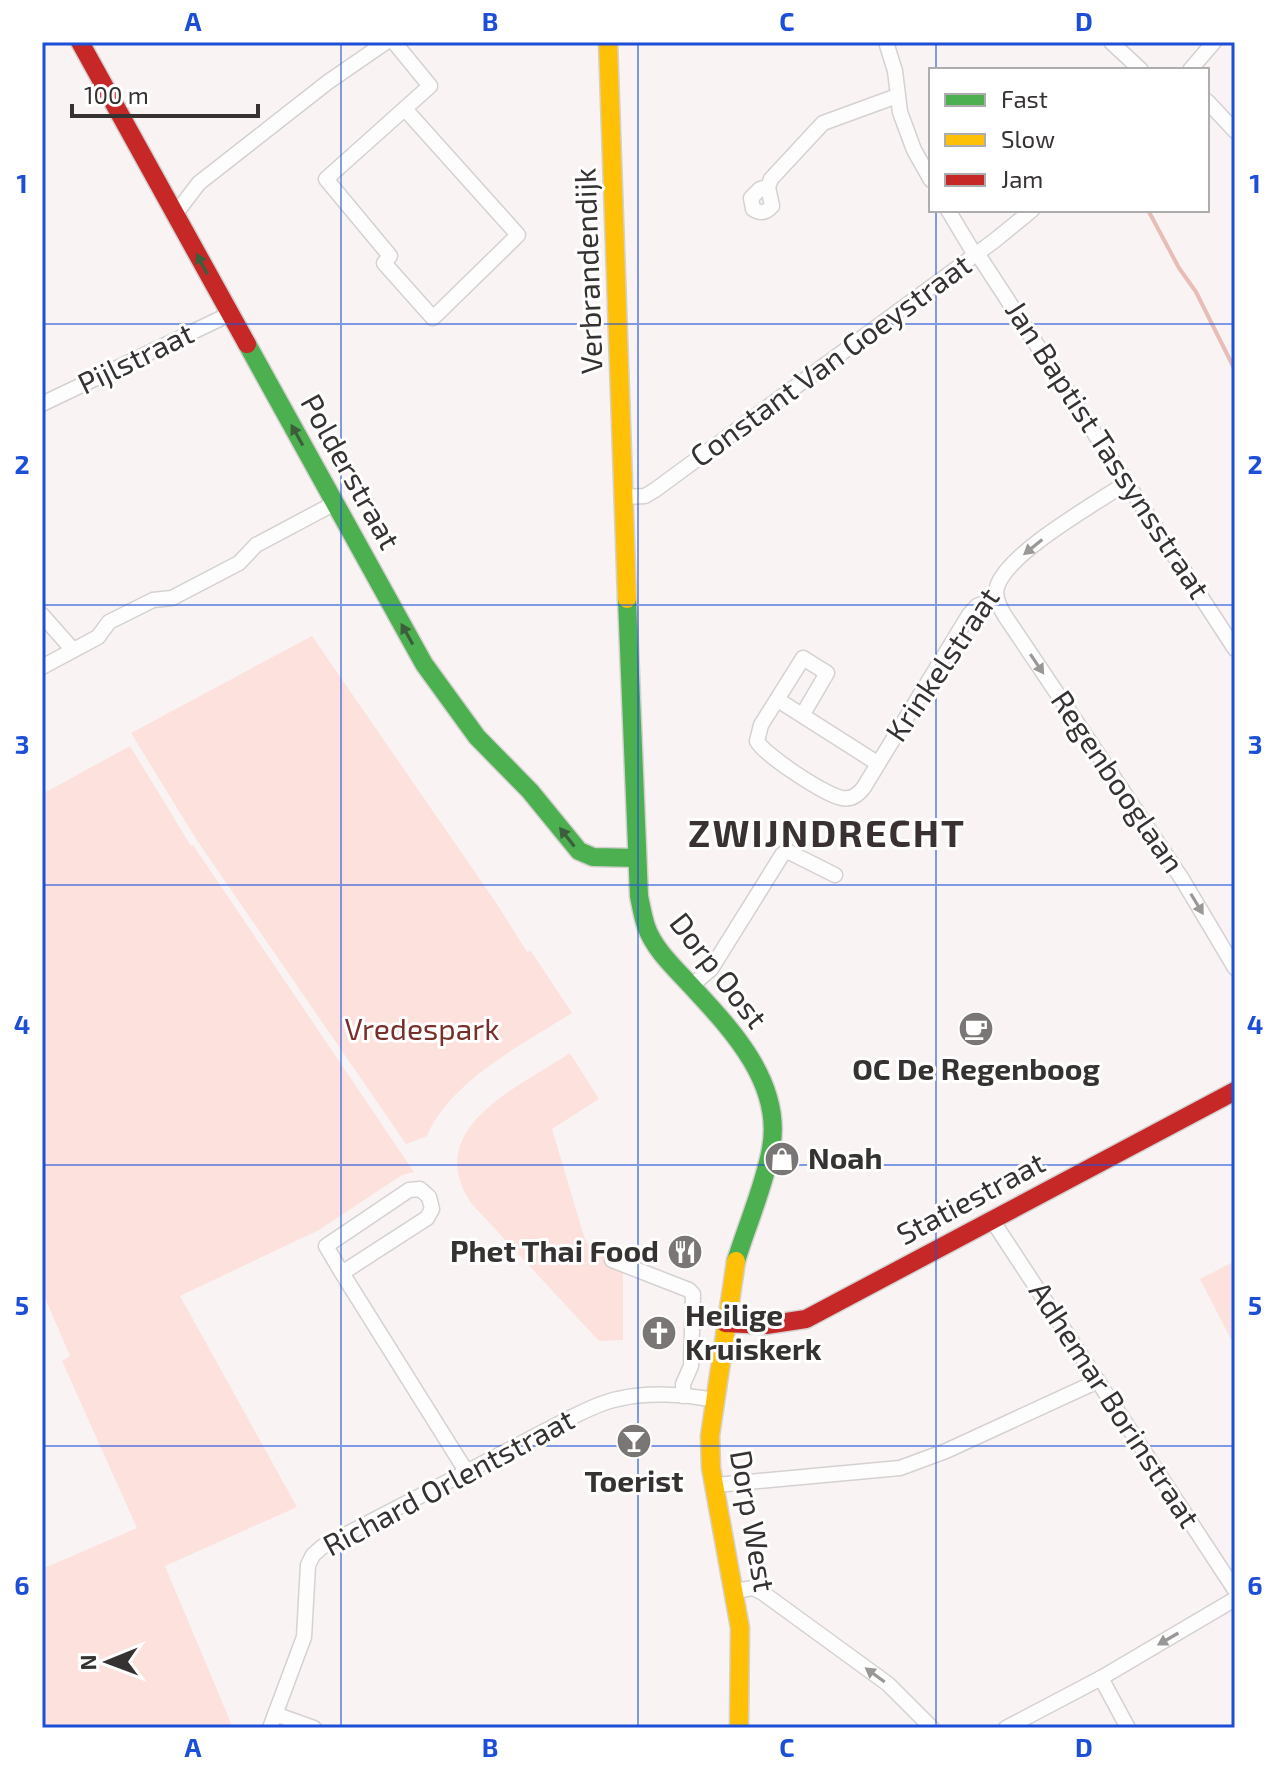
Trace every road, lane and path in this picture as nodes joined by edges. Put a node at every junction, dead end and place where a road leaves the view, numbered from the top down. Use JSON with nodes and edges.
{"nodes":[{"id":1,"x":80,"y":42,"type":"edge"},
{"id":2,"x":386,"y":42,"type":"edge"},
{"id":3,"x":394,"y":42,"type":"edge"},
{"id":4,"x":608,"y":42,"type":"edge"},
{"id":5,"x":886,"y":42,"type":"edge"},
{"id":6,"x":1111,"y":42,"type":"edge"},
{"id":7,"x":1214,"y":42,"type":"edge"},
{"id":8,"x":1139,"y":68,"type":"edge"},
{"id":9,"x":1192,"y":68,"type":"edge"},
{"id":10,"x":897,"y":96,"type":"junction"},
{"id":11,"x":1209,"y":103,"type":"edge"},
{"id":12,"x":405,"y":109,"type":"junction"},
{"id":13,"x":1235,"y":131,"type":"edge"},
{"id":14,"x":929,"y":176,"type":"edge"},
{"id":15,"x":768,"y":187,"type":"dead end"},
{"id":16,"x":949,"y":212,"type":"edge"},
{"id":17,"x":1029,"y":212,"type":"edge"},
{"id":18,"x":176,"y":213,"type":"junction"},
{"id":19,"x":976,"y":254,"type":"junction"},
{"id":20,"x":230,"y":314,"type":"junction"},
{"id":21,"x":42,"y":404,"type":"edge"},
{"id":22,"x":1126,"y":483,"type":"junction"},
{"id":23,"x":624,"y":497,"type":"junction"},
{"id":24,"x":335,"y":503,"type":"junction"},
{"id":25,"x":996,"y":598,"type":"junction"},
{"id":26,"x":42,"y":615,"type":"edge"},
{"id":27,"x":1235,"y":649,"type":"edge"},
{"id":28,"x":73,"y":650,"type":"junction"},
{"id":29,"x":42,"y":667,"type":"edge"},
{"id":30,"x":778,"y":700,"type":"junction"},
{"id":31,"x":803,"y":714,"type":"junction"},
{"id":32,"x":877,"y":763,"type":"junction"},
{"id":33,"x":637,"y":858,"type":"junction"},
{"id":34,"x":835,"y":875,"type":"dead end"},
{"id":35,"x":1235,"y":968,"type":"edge"},
{"id":36,"x":691,"y":986,"type":"junction"},
{"id":37,"x":1235,"y":1091,"type":"edge"},
{"id":38,"x":992,"y":1220,"type":"junction"},
{"id":39,"x":612,"y":1260,"type":"dead end"},
{"id":40,"x":342,"y":1273,"type":"junction"},
{"id":41,"x":725,"y":1323,"type":"junction"},
{"id":42,"x":1098,"y":1381,"type":"junction"},
{"id":43,"x":683,"y":1396,"type":"junction"},
{"id":44,"x":714,"y":1400,"type":"junction"},
{"id":45,"x":466,"y":1471,"type":"junction"},
{"id":46,"x":716,"y":1485,"type":"junction"},
{"id":47,"x":1235,"y":1590,"type":"edge"},
{"id":48,"x":735,"y":1591,"type":"junction"},
{"id":49,"x":1235,"y":1599,"type":"edge"},
{"id":50,"x":1101,"y":1678,"type":"junction"},
{"id":51,"x":273,"y":1721,"type":"edge"},
{"id":52,"x":282,"y":1728,"type":"edge"},
{"id":53,"x":314,"y":1728,"type":"edge"},
{"id":54,"x":739,"y":1728,"type":"edge"},
{"id":55,"x":932,"y":1728,"type":"edge"},
{"id":56,"x":1006,"y":1728,"type":"edge"},
{"id":57,"x":1128,"y":1728,"type":"edge"}],
"edges":[{"from":1,"to":18,"type":"main road","name":"Polderstraat"},
{"from":2,"to":18,"type":"street"},
{"from":3,"to":12,"type":"street"},
{"from":4,"to":23,"type":"main road","name":"Verbrandendijk"},
{"from":5,"to":10,"type":"street"},
{"from":6,"to":8,"type":"street"},
{"from":7,"to":9,"type":"street"},
{"from":10,"to":14,"type":"street"},
{"from":10,"to":15,"type":"street"},
{"from":11,"to":13,"type":"street"},
{"from":12,"to":12,"type":"street"},
{"from":16,"to":19,"type":"street","name":"Jan Baptist Tassynsstraat"},
{"from":17,"to":19,"type":"street","name":"Constant Van Goeystraat"},
{"from":20,"to":18,"type":"main road","name":"Polderstraat","one_way":true},
{"from":19,"to":22,"type":"street","name":"Jan Baptist Tassynsstraat"},
{"from":19,"to":23,"type":"street","name":"Constant Van Goeystraat"},
{"from":20,"to":21,"type":"street","name":"Pijlstraat"},
{"from":24,"to":20,"type":"main road","name":"Polderstraat","one_way":true},
{"from":22,"to":25,"type":"street","name":"Krinkelstraat","one_way":true},
{"from":22,"to":27,"type":"street","name":"Jan Baptist Tassynsstraat"},
{"from":23,"to":33,"type":"main road","name":"Dorp Oost"},
{"from":24,"to":28,"type":"street"},
{"from":33,"to":24,"type":"main road","name":"Polderstraat","one_way":true},
{"from":25,"to":32,"type":"street","name":"Krinkelstraat"},
{"from":25,"to":35,"type":"street","name":"Regenbooglaan","one_way":true},
{"from":26,"to":28,"type":"street"},
{"from":28,"to":29,"type":"street"},
{"from":30,"to":31,"type":"street"},
{"from":30,"to":31,"type":"street"},
{"from":30,"to":32,"type":"street","name":"Krinkelstraat"},
{"from":31,"to":32,"type":"street"},
{"from":33,"to":36,"type":"main road","name":"Dorp Oost"},
{"from":34,"to":36,"type":"street"},
{"from":36,"to":41,"type":"main road","name":"Dorp Oost"},
{"from":37,"to":38,"type":"main road","name":"Statiestraat"},
{"from":38,"to":41,"type":"main road","name":"Statiestraat"},
{"from":38,"to":42,"type":"street","name":"Adhemar Borinstraat"},
{"from":39,"to":43,"type":"street"},
{"from":40,"to":40,"type":"street"},
{"from":40,"to":45,"type":"street"},
{"from":41,"to":44,"type":"main road","name":"Dorp West"},
{"from":42,"to":46,"type":"street"},
{"from":42,"to":47,"type":"street","name":"Adhemar Borinstraat"},
{"from":43,"to":44,"type":"street","name":"Richard Orlentstraat"},
{"from":43,"to":45,"type":"street","name":"Richard Orlentstraat"},
{"from":44,"to":46,"type":"main road","name":"Dorp West"},
{"from":45,"to":51,"type":"street","name":"Richard Orlentstraat"},
{"from":46,"to":48,"type":"main road","name":"Dorp West"},
{"from":48,"to":54,"type":"main road","name":"Dorp West"},
{"from":55,"to":48,"type":"street","one_way":true},
{"from":49,"to":50,"type":"street","one_way":true},
{"from":50,"to":56,"type":"street"},
{"from":50,"to":57,"type":"street"},
{"from":51,"to":52,"type":"street"},
{"from":51,"to":53,"type":"street"}]}
